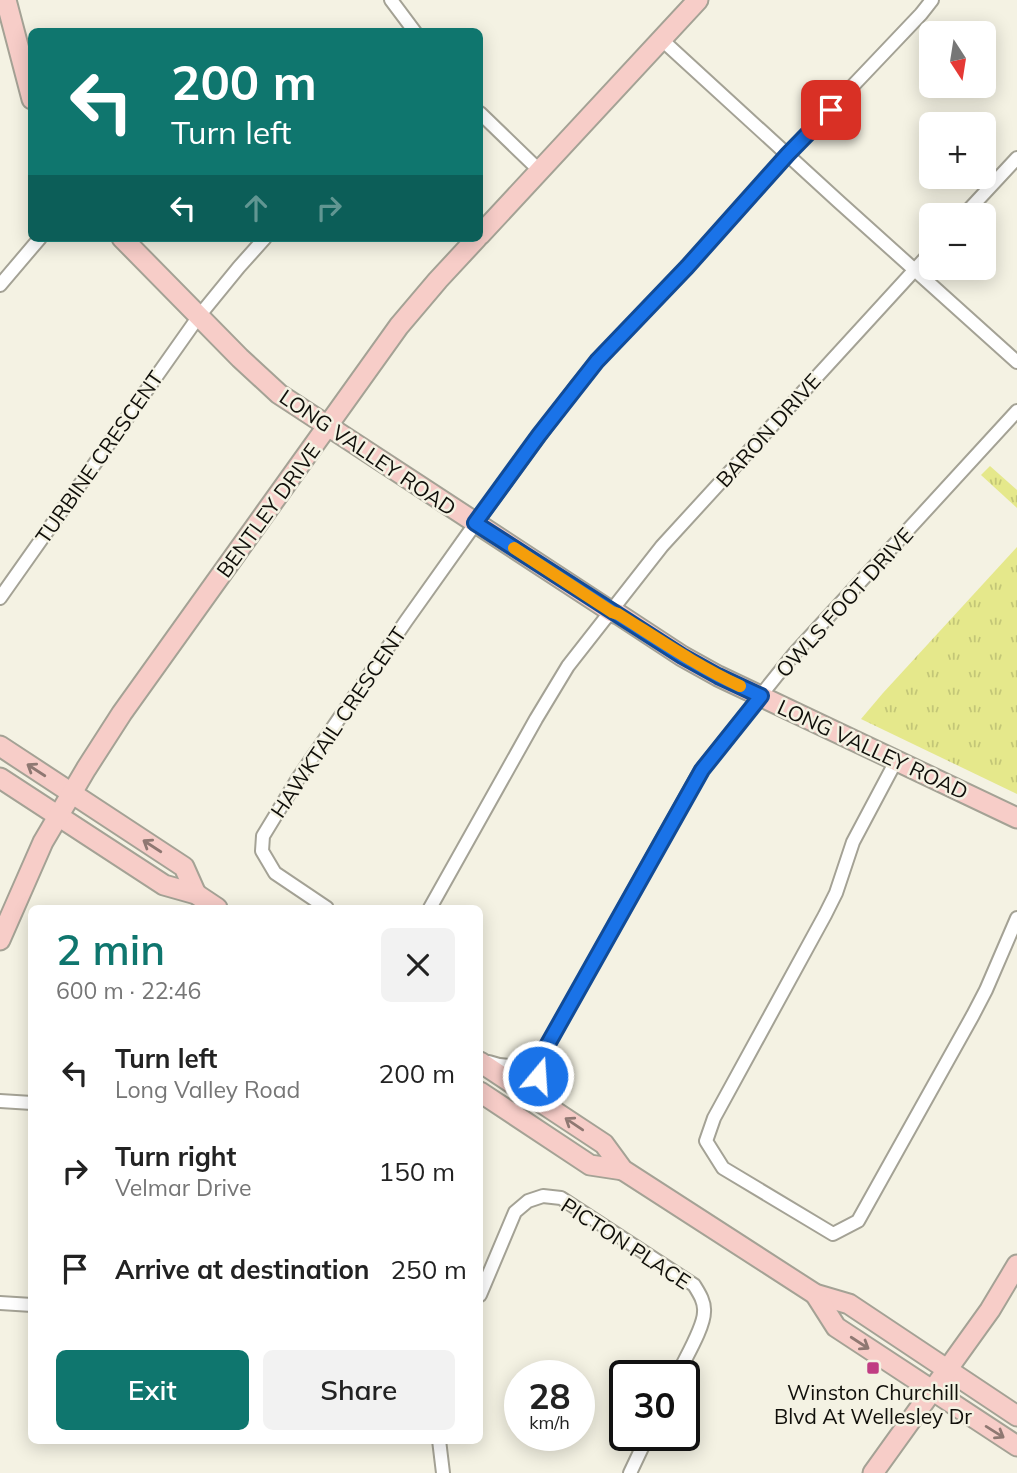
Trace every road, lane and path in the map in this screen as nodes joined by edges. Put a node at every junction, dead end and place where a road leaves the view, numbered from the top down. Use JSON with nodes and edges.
{"nodes":[{"id":1,"x":6,"y":0,"type":"edge"},
{"id":2,"x":391,"y":0,"type":"edge"},
{"id":3,"x":698,"y":0,"type":"edge"},
{"id":4,"x":932,"y":0,"type":"edge"},
{"id":5,"x":412,"y":28,"type":"edge"},
{"id":6,"x":662,"y":39,"type":"junction"},
{"id":7,"x":28,"y":84,"type":"edge"},
{"id":8,"x":483,"y":116,"type":"edge"},
{"id":9,"x":788,"y":154,"type":"junction"},
{"id":10,"x":1017,"y":158,"type":"edge"},
{"id":11,"x":540,"y":171,"type":"junction"},
{"id":12,"x":975,"y":203,"type":"edge"},
{"id":13,"x":483,"y":232,"type":"edge"},
{"id":14,"x":37,"y":242,"type":"edge"},
{"id":15,"x":126,"y":242,"type":"edge"},
{"id":16,"x":261,"y":242,"type":"edge"},
{"id":17,"x":473,"y":242,"type":"edge"},
{"id":18,"x":919,"y":266,"type":"edge"},
{"id":19,"x":915,"y":270,"type":"junction"},
{"id":20,"x":0,"y":285,"type":"edge"},
{"id":21,"x":199,"y":316,"type":"junction"},
{"id":22,"x":1017,"y":362,"type":"edge"},
{"id":23,"x":1017,"y":411,"type":"edge"},
{"id":24,"x":328,"y":426,"type":"junction"},
{"id":25,"x":475,"y":523,"type":"junction"},
{"id":26,"x":0,"y":598,"type":"edge"},
{"id":27,"x":612,"y":612,"type":"junction"},
{"id":28,"x":761,"y":696,"type":"junction"},
{"id":29,"x":0,"y":746,"type":"edge"},
{"id":30,"x":896,"y":761,"type":"junction"},
{"id":31,"x":0,"y":778,"type":"edge"},
{"id":32,"x":72,"y":793,"type":"junction"},
{"id":33,"x":58,"y":816,"type":"junction"},
{"id":34,"x":1017,"y":818,"type":"edge"},
{"id":35,"x":195,"y":894,"type":"junction"},
{"id":36,"x":212,"y":905,"type":"edge"},
{"id":37,"x":323,"y":905,"type":"edge"},
{"id":38,"x":432,"y":905,"type":"edge"},
{"id":39,"x":1017,"y":918,"type":"edge"},
{"id":40,"x":0,"y":940,"type":"edge"},
{"id":41,"x":539,"y":1060,"type":"junction"},
{"id":42,"x":483,"y":1061,"type":"edge"},
{"id":43,"x":483,"y":1062,"type":"edge"},
{"id":44,"x":483,"y":1094,"type":"edge"},
{"id":45,"x":0,"y":1101,"type":"edge"},
{"id":46,"x":28,"y":1103,"type":"edge"},
{"id":47,"x":551,"y":1108,"type":"junction"},
{"id":48,"x":623,"y":1170,"type":"junction"},
{"id":49,"x":1017,"y":1265,"type":"edge"},
{"id":50,"x":483,"y":1288,"type":"edge"},
{"id":51,"x":815,"y":1294,"type":"junction"},
{"id":52,"x":0,"y":1303,"type":"edge"},
{"id":53,"x":28,"y":1305,"type":"edge"},
{"id":54,"x":684,"y":1360,"type":"edge"},
{"id":55,"x":947,"y":1370,"type":"junction"},
{"id":56,"x":931,"y":1391,"type":"junction"},
{"id":57,"x":1017,"y":1416,"type":"edge"},
{"id":58,"x":439,"y":1444,"type":"edge"},
{"id":59,"x":1017,"y":1446,"type":"edge"},
{"id":60,"x":640,"y":1451,"type":"edge"},
{"id":61,"x":443,"y":1473,"type":"edge"},
{"id":62,"x":630,"y":1473,"type":"edge"},
{"id":63,"x":873,"y":1473,"type":"edge"}],
"edges":[{"from":1,"to":7,"type":"street"},
{"from":2,"to":5,"type":"street"},
{"from":3,"to":6,"type":"street","name":"BENTLEY DRIVE"},
{"from":4,"to":9,"type":"street","name":"HAWKTAIL CRESCENT"},
{"from":6,"to":9,"type":"street"},
{"from":6,"to":11,"type":"street","name":"BENTLEY DRIVE"},
{"from":8,"to":11,"type":"street"},
{"from":9,"to":19,"type":"street"},
{"from":9,"to":25,"type":"street","name":"HAWKTAIL CRESCENT"},
{"from":10,"to":12,"type":"street"},
{"from":11,"to":13,"type":"street","name":"BENTLEY DRIVE"},
{"from":14,"to":20,"type":"street"},
{"from":15,"to":21,"type":"street","name":"LONG VALLEY ROAD"},
{"from":16,"to":21,"type":"street","name":"TURBINE CRESCENT"},
{"from":17,"to":24,"type":"street","name":"BENTLEY DRIVE"},
{"from":18,"to":19,"type":"street","name":"BARON DRIVE"},
{"from":19,"to":22,"type":"street"},
{"from":19,"to":27,"type":"street","name":"BARON DRIVE"},
{"from":21,"to":24,"type":"street","name":"LONG VALLEY ROAD"},
{"from":21,"to":26,"type":"street","name":"TURBINE CRESCENT"},
{"from":23,"to":28,"type":"street","name":"OWLS FOOT DRIVE"},
{"from":24,"to":25,"type":"street","name":"LONG VALLEY ROAD"},
{"from":24,"to":32,"type":"street","name":"BENTLEY DRIVE"},
{"from":25,"to":27,"type":"street","name":"LONG VALLEY ROAD"},
{"from":25,"to":37,"type":"street","name":"HAWKTAIL CRESCENT"},
{"from":27,"to":28,"type":"street","name":"LONG VALLEY ROAD"},
{"from":27,"to":38,"type":"street"},
{"from":28,"to":30,"type":"street","name":"LONG VALLEY ROAD"},
{"from":28,"to":41,"type":"street","name":"OWLS FOOT DRIVE"},
{"from":32,"to":29,"type":"street","one_way":true},
{"from":30,"to":34,"type":"street","name":"LONG VALLEY ROAD"},
{"from":30,"to":39,"type":"street"},
{"from":31,"to":33,"type":"street"},
{"from":32,"to":33,"type":"street","name":"BENTLEY DRIVE"},
{"from":35,"to":32,"type":"street","one_way":true},
{"from":33,"to":35,"type":"street"},
{"from":33,"to":40,"type":"street","name":"BENTLEY DRIVE"},
{"from":35,"to":36,"type":"street"},
{"from":41,"to":42,"type":"street"},
{"from":41,"to":47,"type":"street"},
{"from":43,"to":47,"type":"street"},
{"from":44,"to":48,"type":"street"},
{"from":45,"to":46,"type":"street"},
{"from":48,"to":47,"type":"street","one_way":true},
{"from":48,"to":51,"type":"street"},
{"from":49,"to":55,"type":"street"},
{"from":50,"to":54,"type":"street","name":"PICTON PLACE"},
{"from":51,"to":55,"type":"street"},
{"from":51,"to":56,"type":"street","one_way":true},
{"from":52,"to":53,"type":"street"},
{"from":55,"to":56,"type":"street"},
{"from":55,"to":57,"type":"street"},
{"from":56,"to":59,"type":"street","one_way":true},
{"from":56,"to":63,"type":"street"},
{"from":58,"to":61,"type":"street"},
{"from":60,"to":62,"type":"street"}]}
